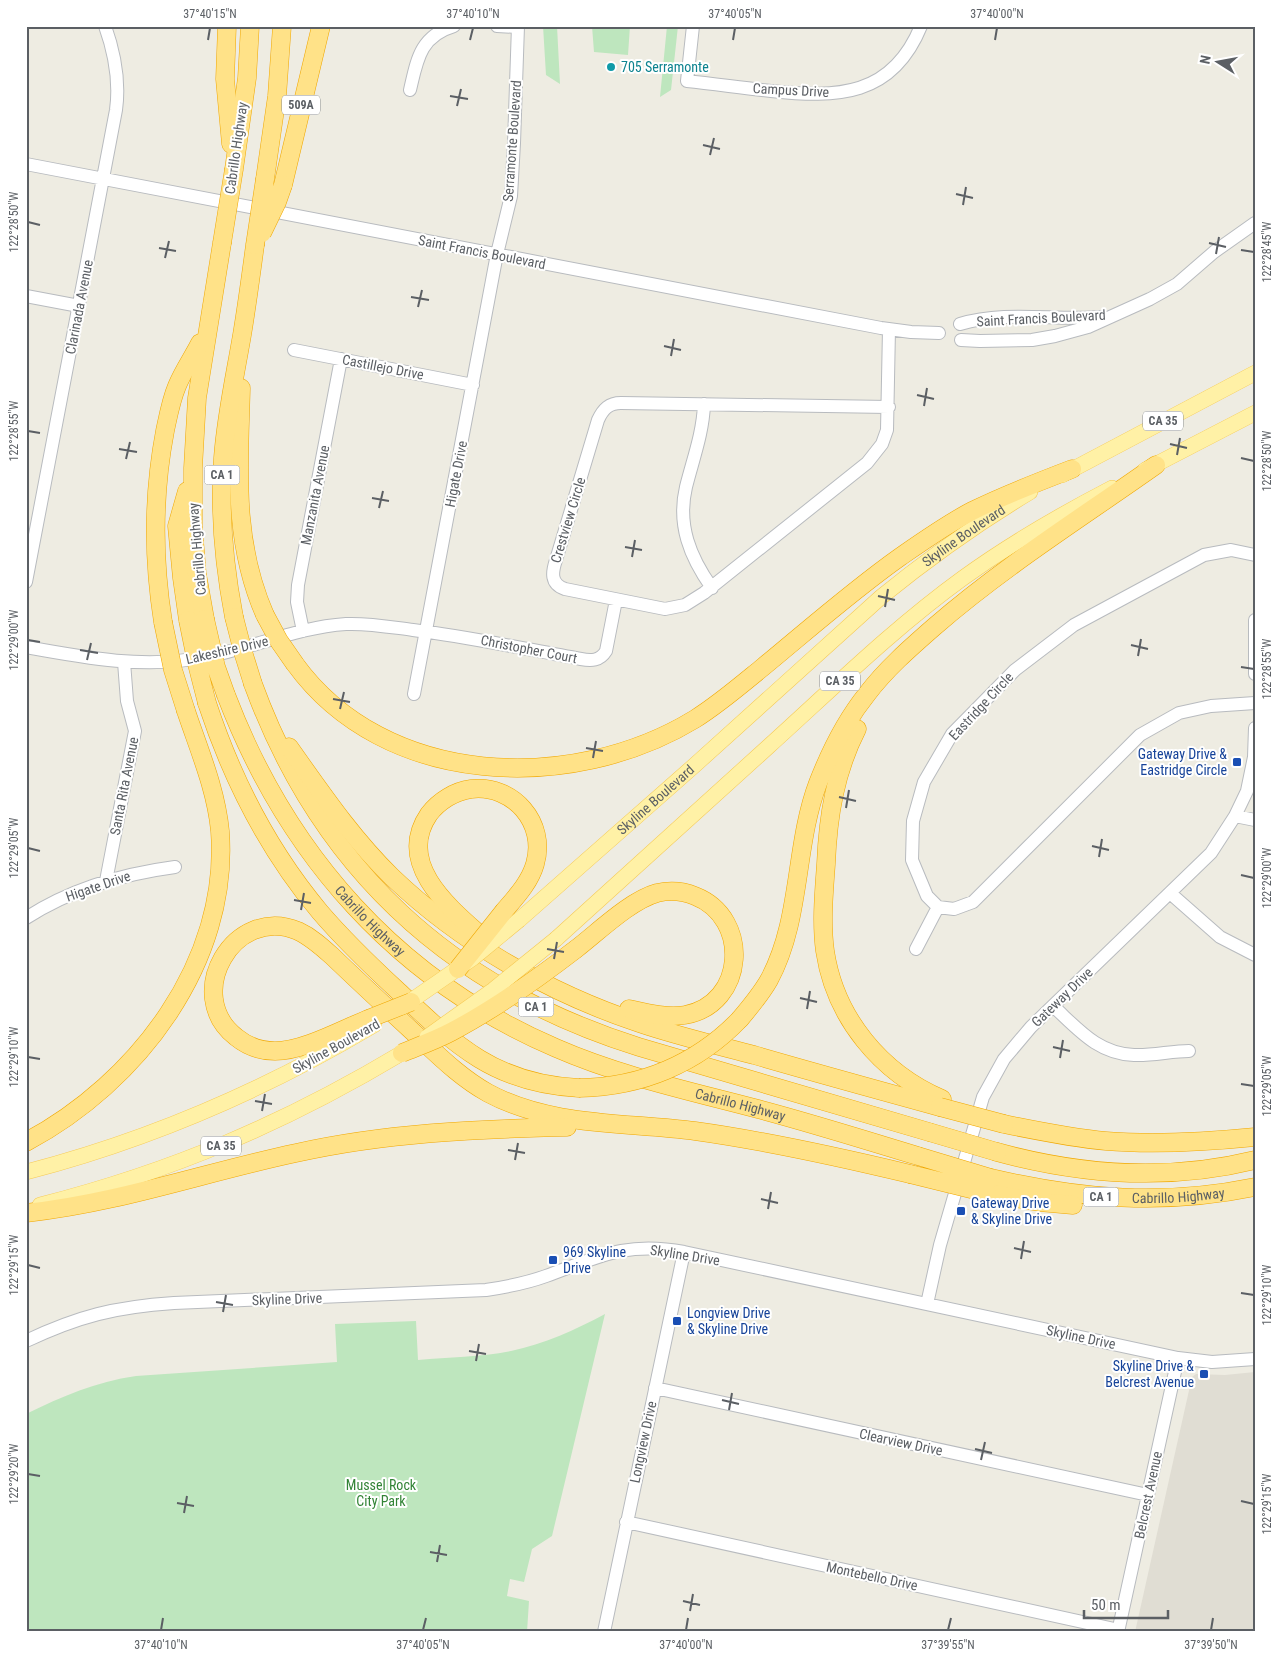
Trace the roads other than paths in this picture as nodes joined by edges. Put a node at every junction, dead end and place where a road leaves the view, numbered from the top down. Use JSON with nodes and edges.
{"nodes":[{"id":1,"x":227,"y":26,"type":"edge"},
{"id":2,"x":250,"y":26,"type":"edge"},
{"id":3,"x":282,"y":26,"type":"edge"},
{"id":4,"x":321,"y":26,"type":"edge"},
{"id":5,"x":454,"y":26,"type":"edge"},
{"id":6,"x":497,"y":26,"type":"edge"},
{"id":7,"x":693,"y":26,"type":"edge"},
{"id":8,"x":921,"y":26,"type":"edge"},
{"id":9,"x":518,"y":27,"type":"edge"},
{"id":10,"x":105,"y":28,"type":"edge"},
{"id":11,"x":410,"y":90,"type":"dead end"},
{"id":12,"x":26,"y":164,"type":"edge"},
{"id":13,"x":234,"y":169,"type":"junction"},
{"id":14,"x":103,"y":179,"type":"junction"},
{"id":15,"x":1255,"y":223,"type":"edge"},
{"id":16,"x":256,"y":244,"type":"junction"},
{"id":17,"x":497,"y":254,"type":"junction"},
{"id":18,"x":26,"y":296,"type":"edge"},
{"id":19,"x":79,"y":306,"type":"junction"},
{"id":20,"x":1121,"y":312,"type":"junction"},
{"id":21,"x":960,"y":324,"type":"dead end"},
{"id":22,"x":889,"y":330,"type":"junction"},
{"id":23,"x":206,"y":331,"type":"junction"},
{"id":24,"x":940,"y":333,"type":"dead end"},
{"id":25,"x":242,"y":335,"type":"junction"},
{"id":26,"x":961,"y":340,"type":"dead end"},
{"id":27,"x":294,"y":350,"type":"dead end"},
{"id":28,"x":341,"y":359,"type":"junction"},
{"id":29,"x":1255,"y":372,"type":"edge"},
{"id":30,"x":472,"y":384,"type":"junction"},
{"id":31,"x":704,"y":404,"type":"junction"},
{"id":32,"x":889,"y":407,"type":"junction"},
{"id":33,"x":1255,"y":413,"type":"edge"},
{"id":34,"x":1156,"y":465,"type":"junction"},
{"id":35,"x":1072,"y":469,"type":"junction"},
{"id":36,"x":1255,"y":555,"type":"edge"},
{"id":37,"x":26,"y":582,"type":"edge"},
{"id":38,"x":712,"y":588,"type":"junction"},
{"id":39,"x":616,"y":600,"type":"junction"},
{"id":40,"x":196,"y":620,"type":"junction"},
{"id":41,"x":1255,"y":620,"type":"edge"},
{"id":42,"x":304,"y":631,"type":"junction"},
{"id":43,"x":426,"y":631,"type":"junction"},
{"id":44,"x":26,"y":647,"type":"edge"},
{"id":45,"x":908,"y":651,"type":"junction"},
{"id":46,"x":124,"y":662,"type":"junction"},
{"id":47,"x":1255,"y":674,"type":"edge"},
{"id":48,"x":414,"y":694,"type":"dead end"},
{"id":49,"x":1255,"y":703,"type":"edge"},
{"id":50,"x":263,"y":710,"type":"junction"},
{"id":51,"x":1255,"y":728,"type":"edge"},
{"id":52,"x":1235,"y":816,"type":"junction"},
{"id":53,"x":1255,"y":820,"type":"edge"},
{"id":54,"x":174,"y":867,"type":"dead end"},
{"id":55,"x":106,"y":881,"type":"junction"},
{"id":56,"x":1170,"y":893,"type":"junction"},
{"id":57,"x":938,"y":907,"type":"junction"},
{"id":58,"x":26,"y":918,"type":"edge"},
{"id":59,"x":916,"y":949,"type":"dead end"},
{"id":60,"x":1255,"y":955,"type":"edge"},
{"id":61,"x":458,"y":969,"type":"junction"},
{"id":62,"x":530,"y":975,"type":"junction"},
{"id":63,"x":558,"y":989,"type":"junction"},
{"id":64,"x":411,"y":1002,"type":"joint"},
{"id":65,"x":1053,"y":1006,"type":"junction"},
{"id":66,"x":371,"y":1022,"type":"junction"},
{"id":67,"x":1189,"y":1051,"type":"dead end"},
{"id":68,"x":402,"y":1053,"type":"junction"},
{"id":69,"x":941,"y":1103,"type":"junction"},
{"id":70,"x":660,"y":1128,"type":"junction"},
{"id":71,"x":1255,"y":1136,"type":"edge"},
{"id":72,"x":26,"y":1142,"type":"edge"},
{"id":73,"x":1255,"y":1160,"type":"edge"},
{"id":74,"x":26,"y":1172,"type":"edge"},
{"id":75,"x":989,"y":1185,"type":"junction"},
{"id":76,"x":1255,"y":1187,"type":"edge"},
{"id":77,"x":26,"y":1208,"type":"edge"},
{"id":78,"x":26,"y":1213,"type":"edge"},
{"id":79,"x":684,"y":1252,"type":"junction"},
{"id":80,"x":927,"y":1304,"type":"junction"},
{"id":81,"x":26,"y":1340,"type":"edge"},
{"id":82,"x":1178,"y":1358,"type":"junction"},
{"id":83,"x":1255,"y":1359,"type":"edge"},
{"id":84,"x":655,"y":1388,"type":"junction"},
{"id":85,"x":1148,"y":1496,"type":"junction"},
{"id":86,"x":626,"y":1522,"type":"junction"},
{"id":87,"x":1118,"y":1631,"type":"edge"},
{"id":88,"x":604,"y":1632,"type":"edge"}],
"edges":[{"from":1,"to":13,"type":"highway"},
{"from":2,"to":13,"type":"highway","name":"Cabrillo Highway","number":"CA 1"},
{"from":3,"to":16,"type":"highway","name":"Cabrillo Highway","number":"CA 1","bridge":true},
{"from":4,"to":16,"type":"highway","number":"509A","bridge":true},
{"from":5,"to":11,"type":"street"},
{"from":6,"to":9,"type":"street"},
{"from":7,"to":8,"type":"street","name":"Campus Drive"},
{"from":9,"to":17,"type":"street","name":"Serramonte Boulevard"},
{"from":10,"to":14,"type":"street","name":"Clarinada Avenue"},
{"from":12,"to":14,"type":"street","name":"Saint Francis Boulevard"},
{"from":13,"to":23,"type":"highway","name":"Cabrillo Highway","number":"CA 1","bridge":true},
{"from":14,"to":17,"type":"street","name":"Saint Francis Boulevard"},
{"from":14,"to":19,"type":"street","name":"Clarinada Avenue"},
{"from":15,"to":20,"type":"street","name":"Saint Francis Boulevard"},
{"from":16,"to":25,"type":"highway","name":"Cabrillo Highway","number":"CA 1"},
{"from":17,"to":22,"type":"street","name":"Saint Francis Boulevard"},
{"from":17,"to":30,"type":"street","name":"Higate Drive"},
{"from":18,"to":19,"type":"street"},
{"from":19,"to":37,"type":"street","name":"Clarinada Avenue"},
{"from":20,"to":21,"type":"street","name":"Saint Francis Boulevard"},
{"from":20,"to":26,"type":"street","name":"Saint Francis Boulevard"},
{"from":22,"to":24,"type":"street","name":"Saint Francis Boulevard"},
{"from":22,"to":32,"type":"street","name":"Crestview Circle"},
{"from":23,"to":40,"type":"highway","name":"Cabrillo Highway","number":"CA 1"},
{"from":23,"to":72,"type":"highway","bridge":true},
{"from":25,"to":35,"type":"highway","bridge":true},
{"from":25,"to":50,"type":"highway","name":"Cabrillo Highway","number":"CA 1","bridge":true},
{"from":27,"to":28,"type":"street","name":"Castillejo Drive"},
{"from":28,"to":30,"type":"street","name":"Castillejo Drive"},
{"from":28,"to":42,"type":"street","name":"Manzanita Avenue"},
{"from":29,"to":35,"type":"main road","name":"Skyline Boulevard","number":"CA 35"},
{"from":30,"to":43,"type":"street","name":"Higate Drive"},
{"from":31,"to":32,"type":"street","name":"Crestview Circle"},
{"from":31,"to":38,"type":"street"},
{"from":31,"to":39,"type":"street","name":"Crestview Circle"},
{"from":32,"to":38,"type":"street","name":"Crestview Circle"},
{"from":33,"to":34,"type":"main road","number":"CA 35"},
{"from":34,"to":45,"type":"highway"},
{"from":34,"to":68,"type":"main road","number":"CA 35","bridge":true},
{"from":35,"to":61,"type":"main road","name":"Skyline Boulevard","number":"CA 35","bridge":true},
{"from":36,"to":57,"type":"street","name":"Eastridge Circle"},
{"from":38,"to":39,"type":"street","name":"Crestview Circle"},
{"from":39,"to":43,"type":"street","name":"Christopher Court"},
{"from":40,"to":45,"type":"highway","bridge":true},
{"from":40,"to":75,"type":"highway","name":"Cabrillo Highway","number":"CA 1","bridge":true},
{"from":41,"to":47,"type":"street"},
{"from":42,"to":43,"type":"street","name":"Lakeshire Drive"},
{"from":42,"to":46,"type":"street","name":"Lakeshire Drive"},
{"from":43,"to":48,"type":"street","name":"Higate Drive"},
{"from":44,"to":46,"type":"street","name":"Lakeshire Drive"},
{"from":45,"to":69,"type":"highway"},
{"from":46,"to":55,"type":"street","name":"Santa Rita Avenue"},
{"from":49,"to":57,"type":"street"},
{"from":50,"to":62,"type":"highway"},
{"from":50,"to":73,"type":"highway","name":"Cabrillo Highway","number":"CA 1","bridge":true},
{"from":51,"to":52,"type":"street","name":"Gateway Drive"},
{"from":52,"to":53,"type":"street"},
{"from":52,"to":56,"type":"street","name":"Gateway Drive"},
{"from":54,"to":55,"type":"street","name":"Higate Drive"},
{"from":55,"to":58,"type":"street","name":"Higate Drive"},
{"from":56,"to":60,"type":"street"},
{"from":56,"to":65,"type":"street","name":"Gateway Drive"},
{"from":57,"to":59,"type":"street"},
{"from":61,"to":62,"type":"highway","bridge":true},
{"from":61,"to":64,"type":"main road","name":"Skyline Boulevard","number":"CA 35","bridge":true},
{"from":62,"to":63,"type":"highway"},
{"from":63,"to":68,"type":"highway","bridge":true},
{"from":63,"to":69,"type":"highway"},
{"from":64,"to":66,"type":"highway","bridge":true},
{"from":65,"to":67,"type":"street"},
{"from":65,"to":80,"type":"street","name":"Gateway Drive"},
{"from":66,"to":70,"type":"highway"},
{"from":66,"to":74,"type":"main road","name":"Skyline Boulevard"},
{"from":68,"to":77,"type":"main road","number":"CA 35"},
{"from":69,"to":71,"type":"highway","bridge":true},
{"from":70,"to":75,"type":"highway","bridge":true},
{"from":70,"to":78,"type":"highway"},
{"from":75,"to":76,"type":"highway","name":"Cabrillo Highway"},
{"from":79,"to":80,"type":"street","name":"Skyline Drive"},
{"from":79,"to":81,"type":"street","name":"Skyline Drive"},
{"from":79,"to":84,"type":"street","name":"Longview Drive"},
{"from":80,"to":82,"type":"street","name":"Skyline Drive"},
{"from":82,"to":83,"type":"street","name":"Skyline Drive"},
{"from":82,"to":85,"type":"street","name":"Belcrest Avenue"},
{"from":84,"to":85,"type":"street","name":"Clearview Drive"},
{"from":84,"to":86,"type":"street","name":"Longview Drive"},
{"from":85,"to":87,"type":"street","name":"Belcrest Avenue"},
{"from":86,"to":87,"type":"street","name":"Montebello Drive"},
{"from":86,"to":88,"type":"street","name":"Longview Drive"}]}
